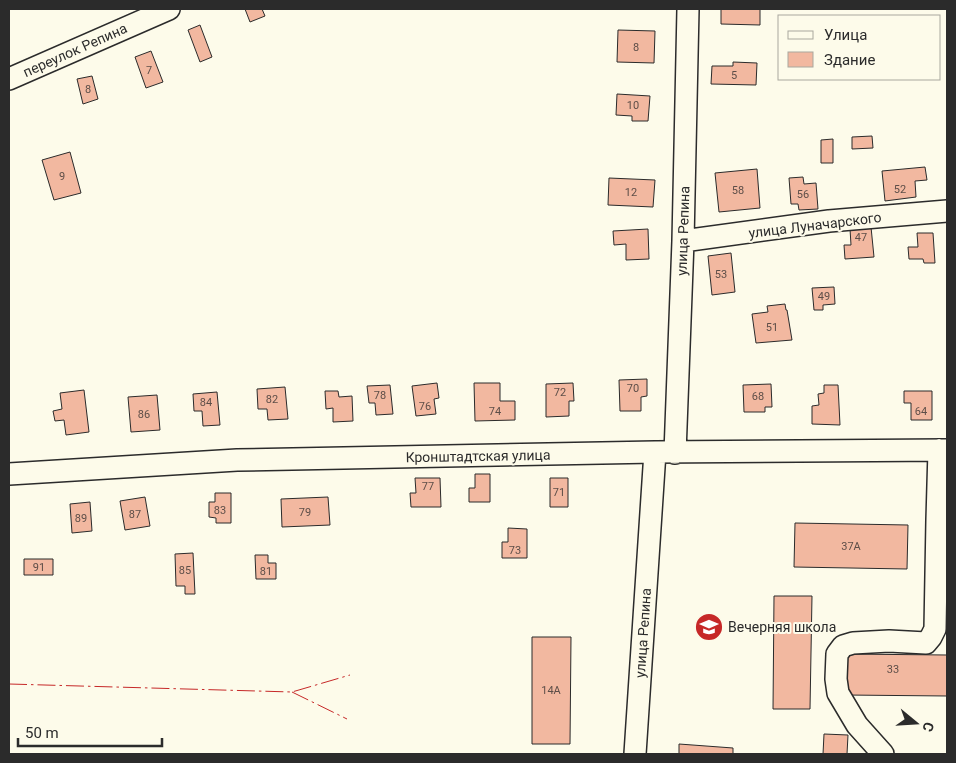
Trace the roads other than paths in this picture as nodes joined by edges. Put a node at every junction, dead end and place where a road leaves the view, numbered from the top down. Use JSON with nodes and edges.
{"nodes":[{"id":1,"x":169,"y":9,"type":"edge"},
{"id":2,"x":688,"y":9,"type":"edge"},
{"id":3,"x":9,"y":79,"type":"edge"},
{"id":4,"x":947,"y":211,"type":"edge"},
{"id":5,"x":683,"y":241,"type":"junction"},
{"id":6,"x":943,"y":450,"type":"edge"},
{"id":7,"x":665,"y":452,"type":"junction"},
{"id":8,"x":9,"y":474,"type":"edge"},
{"id":9,"x":942,"y":569,"type":"edge"},
{"id":10,"x":635,"y":754,"type":"edge"},
{"id":11,"x":883,"y":754,"type":"edge"}],
"edges":[{"from":1,"to":3,"type":"street","name":"переулок Репина"},
{"from":2,"to":5,"type":"street","name":"улица Репина"},
{"from":4,"to":5,"type":"street","name":"улица Луначарского"},
{"from":5,"to":7,"type":"street","name":"улица Репина"},
{"from":6,"to":7,"type":"street","name":"Кронштадтская улица"},
{"from":6,"to":9,"type":"street"},
{"from":7,"to":8,"type":"street","name":"Кронштадтская улица"},
{"from":7,"to":10,"type":"street","name":"улица Репина"},
{"from":9,"to":11,"type":"street"}]}
